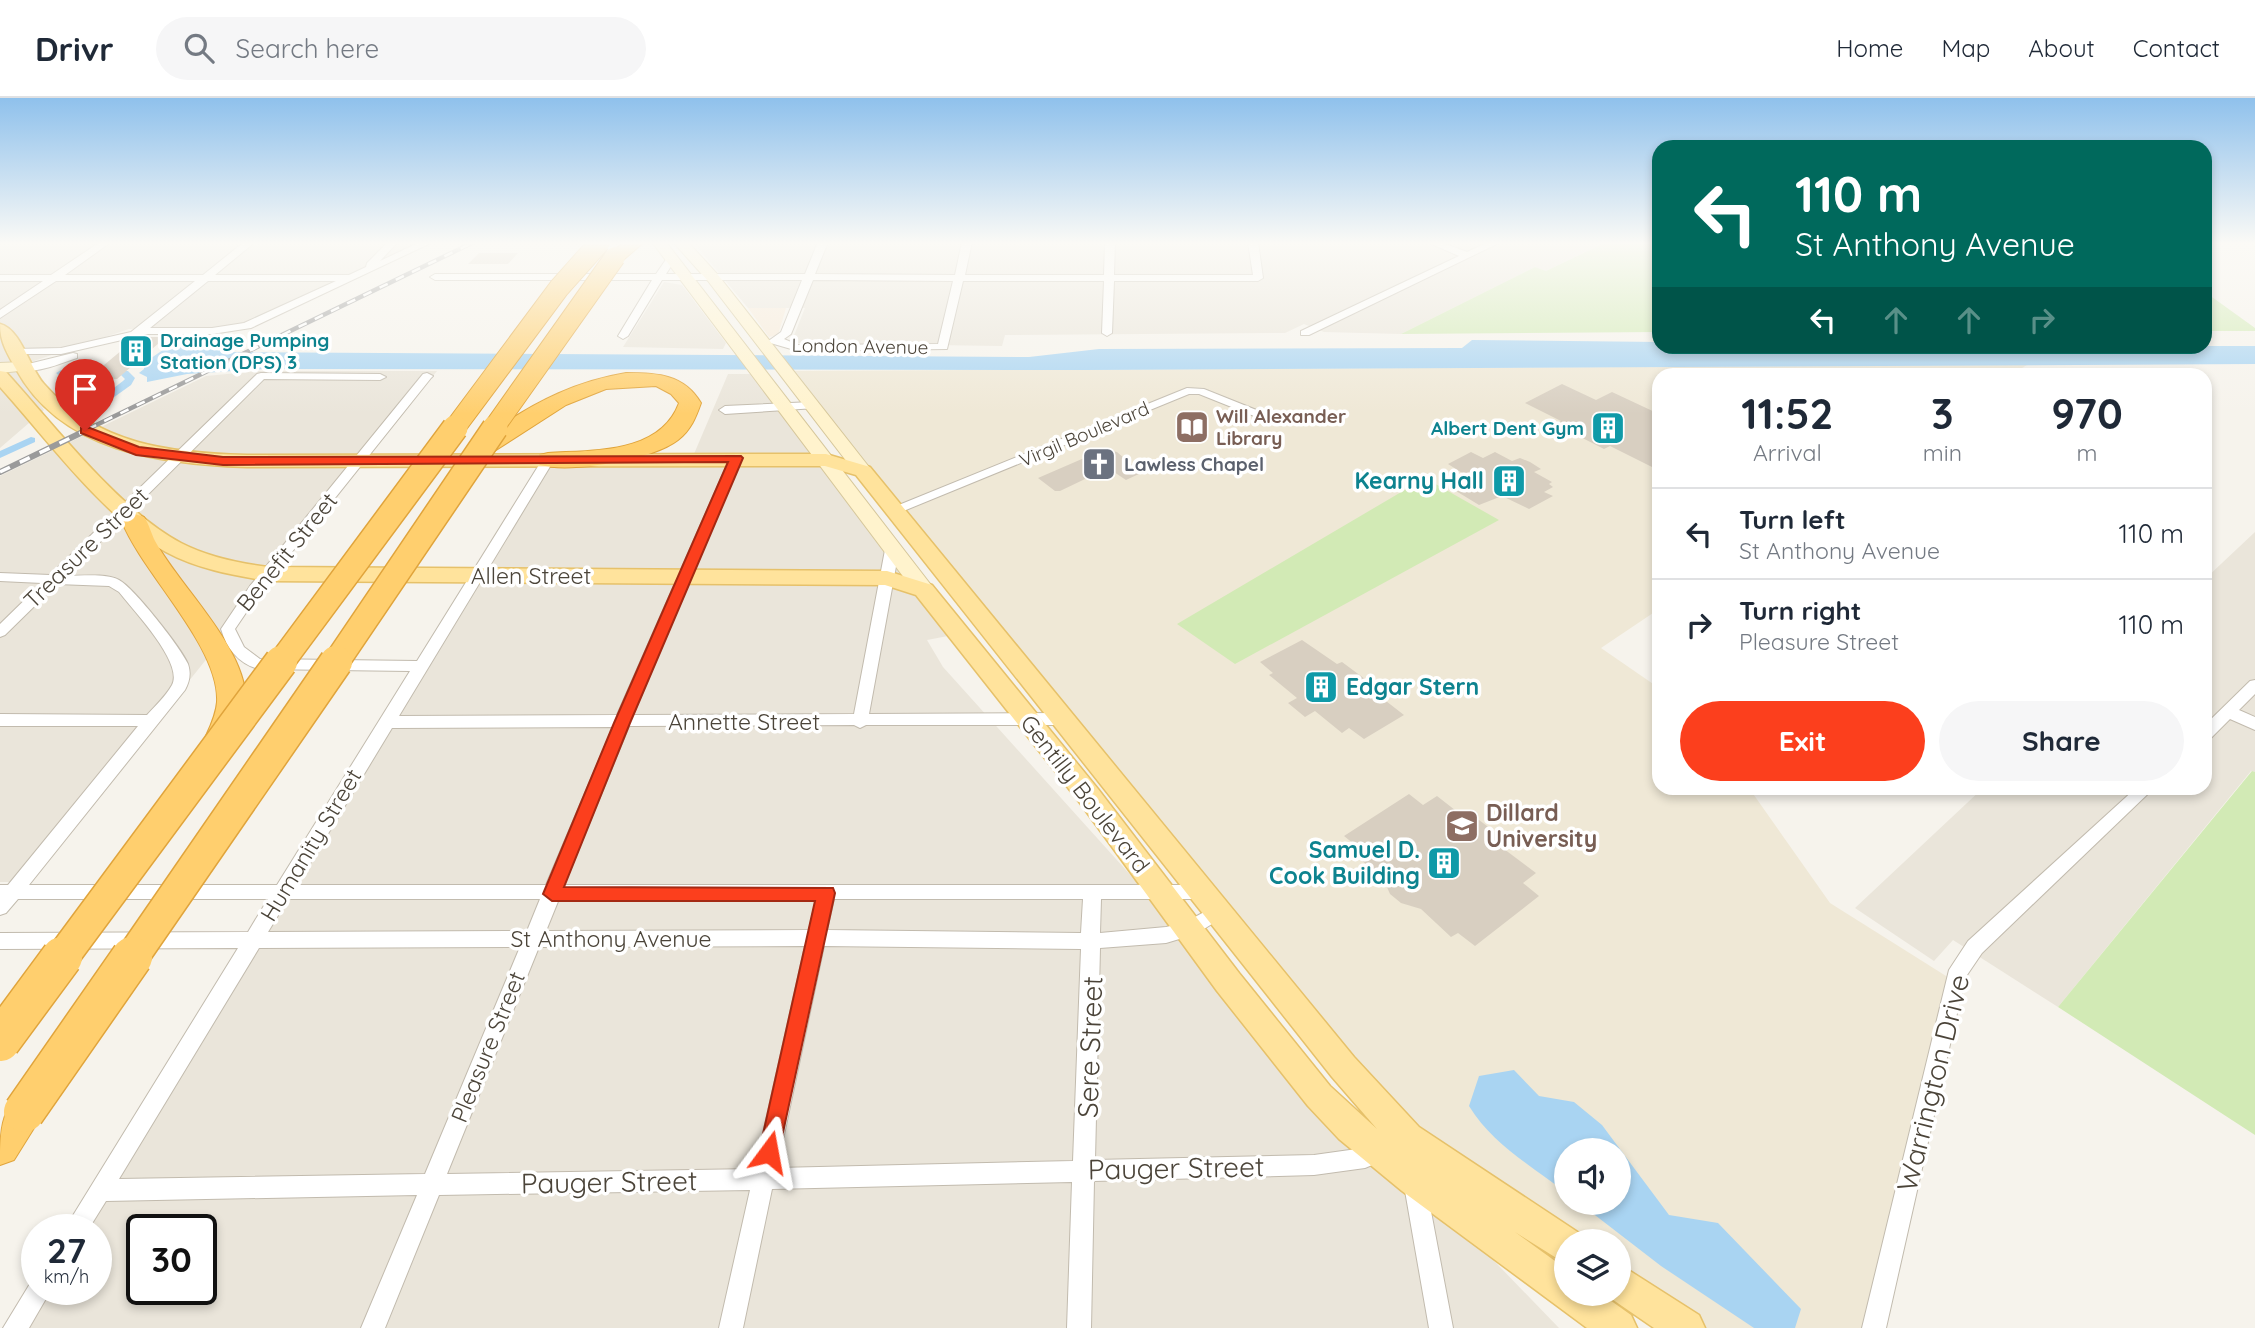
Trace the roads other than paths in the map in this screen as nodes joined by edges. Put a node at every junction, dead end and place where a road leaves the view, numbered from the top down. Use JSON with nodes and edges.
{"nodes":[{"id":1,"x":23,"y":299,"type":"edge"},
{"id":2,"x":179,"y":299,"type":"edge"},
{"id":3,"x":305,"y":299,"type":"edge"},
{"id":4,"x":535,"y":299,"type":"edge"},
{"id":5,"x":550,"y":299,"type":"edge"},
{"id":6,"x":583,"y":299,"type":"edge"},
{"id":7,"x":646,"y":299,"type":"edge"},
{"id":8,"x":702,"y":299,"type":"edge"},
{"id":9,"x":731,"y":299,"type":"edge"},
{"id":10,"x":800,"y":299,"type":"edge"},
{"id":11,"x":953,"y":299,"type":"edge"},
{"id":12,"x":1108,"y":299,"type":"edge"},
{"id":13,"x":1376,"y":299,"type":"edge"},
{"id":14,"x":0,"y":315,"type":"edge"},
{"id":15,"x":0,"y":329,"type":"edge"},
{"id":16,"x":130,"y":333,"type":"junction"},
{"id":17,"x":1107,"y":333,"type":"dead end"},
{"id":18,"x":1305,"y":333,"type":"dead end"},
{"id":19,"x":623,"y":336,"type":"dead end"},
{"id":20,"x":768,"y":344,"type":"junction"},
{"id":21,"x":13,"y":357,"type":"edge"},
{"id":22,"x":0,"y":368,"type":"edge"},
{"id":23,"x":0,"y":376,"type":"edge"},
{"id":24,"x":427,"y":376,"type":"dead end"},
{"id":25,"x":380,"y":377,"type":"dead end"},
{"id":26,"x":781,"y":401,"type":"junction"},
{"id":27,"x":470,"y":407,"type":"junction"},
{"id":28,"x":812,"y":407,"type":"junction"},
{"id":29,"x":724,"y":410,"type":"dead end"},
{"id":30,"x":1273,"y":419,"type":"dead end"},
{"id":31,"x":477,"y":452,"type":"junction"},
{"id":32,"x":178,"y":458,"type":"junction"},
{"id":33,"x":736,"y":458,"type":"junction"},
{"id":34,"x":548,"y":460,"type":"junction"},
{"id":35,"x":826,"y":460,"type":"junction"},
{"id":36,"x":359,"y":461,"type":"junction"},
{"id":37,"x":863,"y":471,"type":"junction"},
{"id":38,"x":896,"y":509,"type":"junction"},
{"id":39,"x":134,"y":522,"type":"junction"},
{"id":40,"x":892,"y":550,"type":"junction"},
{"id":41,"x":268,"y":574,"type":"junction"},
{"id":42,"x":476,"y":575,"type":"junction"},
{"id":43,"x":0,"y":577,"type":"edge"},
{"id":44,"x":55,"y":577,"type":"junction"},
{"id":45,"x":685,"y":577,"type":"junction"},
{"id":46,"x":887,"y":578,"type":"junction"},
{"id":47,"x":924,"y":590,"type":"junction"},
{"id":48,"x":0,"y":632,"type":"edge"},
{"id":49,"x":421,"y":666,"type":"junction"},
{"id":50,"x":2255,"y":685,"type":"edge"},
{"id":51,"x":2230,"y":712,"type":"junction"},
{"id":52,"x":1027,"y":719,"type":"junction"},
{"id":53,"x":1060,"y":719,"type":"junction"},
{"id":54,"x":0,"y":720,"type":"edge"},
{"id":55,"x":152,"y":721,"type":"junction"},
{"id":56,"x":386,"y":722,"type":"junction"},
{"id":57,"x":860,"y":722,"type":"junction"},
{"id":58,"x":622,"y":723,"type":"junction"},
{"id":59,"x":2255,"y":724,"type":"edge"},
{"id":60,"x":2212,"y":728,"type":"edge"},
{"id":61,"x":214,"y":750,"type":"junction"},
{"id":62,"x":2139,"y":795,"type":"edge"},
{"id":63,"x":283,"y":890,"type":"junction"},
{"id":64,"x":7,"y":892,"type":"edge"},
{"id":65,"x":1093,"y":892,"type":"junction"},
{"id":66,"x":1160,"y":892,"type":"junction"},
{"id":67,"x":826,"y":893,"type":"junction"},
{"id":68,"x":552,"y":894,"type":"junction"},
{"id":69,"x":1209,"y":902,"type":"junction"},
{"id":70,"x":0,"y":908,"type":"edge"},
{"id":71,"x":1188,"y":929,"type":"junction"},
{"id":72,"x":817,"y":939,"type":"junction"},
{"id":73,"x":532,"y":940,"type":"junction"},
{"id":74,"x":0,"y":941,"type":"edge"},
{"id":75,"x":252,"y":941,"type":"junction"},
{"id":76,"x":1093,"y":941,"type":"junction"},
{"id":77,"x":0,"y":1041,"type":"edge"},
{"id":78,"x":1393,"y":1145,"type":"junction"},
{"id":79,"x":0,"y":1146,"type":"edge"},
{"id":80,"x":1086,"y":1170,"type":"junction"},
{"id":81,"x":764,"y":1179,"type":"junction"},
{"id":82,"x":1414,"y":1179,"type":"junction"},
{"id":83,"x":431,"y":1185,"type":"junction"},
{"id":84,"x":100,"y":1190,"type":"junction"},
{"id":85,"x":85,"y":1214,"type":"edge"},
{"id":86,"x":1554,"y":1240,"type":"edge"},
{"id":87,"x":1554,"y":1282,"type":"edge"},
{"id":88,"x":1631,"y":1290,"type":"edge"},
{"id":89,"x":30,"y":1305,"type":"edge"},
{"id":90,"x":1587,"y":1306,"type":"edge"},
{"id":91,"x":15,"y":1328,"type":"edge"},
{"id":92,"x":373,"y":1328,"type":"edge"},
{"id":93,"x":731,"y":1328,"type":"edge"},
{"id":94,"x":1079,"y":1328,"type":"edge"},
{"id":95,"x":1441,"y":1328,"type":"edge"},
{"id":96,"x":1618,"y":1328,"type":"edge"},
{"id":97,"x":1686,"y":1328,"type":"edge"},
{"id":98,"x":1874,"y":1328,"type":"edge"}],
"edges":[{"from":1,"to":14,"type":"street"},
{"from":2,"to":16,"type":"street"},
{"from":3,"to":16,"type":"street"},
{"from":4,"to":27,"type":"highway"},
{"from":5,"to":27,"type":"highway","bridge":true},
{"from":6,"to":31,"type":"highway","bridge":true},
{"from":7,"to":19,"type":"street"},
{"from":8,"to":26,"type":"main road","name":"Gentilly Boulevard"},
{"from":9,"to":20,"type":"main road","name":"Gentilly Boulevard"},
{"from":10,"to":20,"type":"street"},
{"from":11,"to":20,"type":"street","name":"London Avenue"},
{"from":12,"to":17,"type":"street"},
{"from":13,"to":18,"type":"street"},
{"from":15,"to":21,"type":"main road"},
{"from":16,"to":21,"type":"street"},
{"from":20,"to":28,"type":"main road","name":"Gentilly Boulevard"},
{"from":21,"to":22,"type":"main road"},
{"from":21,"to":32,"type":"main road"},
{"from":23,"to":39,"type":"main road","name":"Allen Street"},
{"from":24,"to":36,"type":"street","name":"Benefit Street"},
{"from":25,"to":32,"type":"street","name":"Treasure Street"},
{"from":26,"to":28,"type":"street"},
{"from":26,"to":29,"type":"street"},
{"from":26,"to":35,"type":"main road","name":"Gentilly Boulevard"},
{"from":27,"to":61,"type":"highway","bridge":true},
{"from":28,"to":37,"type":"main road","name":"Gentilly Boulevard"},
{"from":30,"to":38,"type":"street","name":"Virgil Boulevard"},
{"from":31,"to":34,"type":"highway","bridge":true},
{"from":31,"to":79,"type":"highway","bridge":true},
{"from":32,"to":36,"type":"main road"},
{"from":32,"to":39,"type":"street","name":"Treasure Street"},
{"from":33,"to":34,"type":"main road"},
{"from":33,"to":35,"type":"main road"},
{"from":33,"to":45,"type":"street","name":"Pleasure Street"},
{"from":34,"to":36,"type":"main road"},
{"from":34,"to":42,"type":"street","name":"Humanity Street"},
{"from":35,"to":37,"type":"main road"},
{"from":35,"to":40,"type":"main road","name":"Gentilly Boulevard"},
{"from":36,"to":41,"type":"street","name":"Benefit Street"},
{"from":37,"to":38,"type":"main road","name":"Gentilly Boulevard"},
{"from":38,"to":53,"type":"main road","name":"Gentilly Boulevard"},
{"from":39,"to":41,"type":"main road","name":"Allen Street"},
{"from":39,"to":44,"type":"street","name":"Treasure Street"},
{"from":39,"to":61,"type":"highway","bridge":true},
{"from":40,"to":46,"type":"street"},
{"from":40,"to":47,"type":"main road","name":"Gentilly Boulevard"},
{"from":41,"to":42,"type":"main road","name":"Allen Street"},
{"from":41,"to":49,"type":"street","name":"Benefit Street"},
{"from":42,"to":45,"type":"main road","name":"Allen Street"},
{"from":42,"to":49,"type":"street","name":"Humanity Street"},
{"from":43,"to":44,"type":"street"},
{"from":44,"to":48,"type":"street","name":"Treasure Street"},
{"from":44,"to":55,"type":"street"},
{"from":45,"to":46,"type":"main road","name":"Allen Street"},
{"from":45,"to":58,"type":"street","name":"Pleasure Street"},
{"from":46,"to":47,"type":"main road","name":"Allen Street"},
{"from":46,"to":57,"type":"street"},
{"from":47,"to":52,"type":"main road","name":"Gentilly Boulevard"},
{"from":49,"to":56,"type":"street","name":"Humanity Street"},
{"from":50,"to":51,"type":"street"},
{"from":51,"to":59,"type":"street"},
{"from":51,"to":60,"type":"street"},
{"from":52,"to":53,"type":"street","name":"Annette Street"},
{"from":52,"to":57,"type":"street","name":"Annette Street"},
{"from":52,"to":66,"type":"main road","name":"Gentilly Boulevard"},
{"from":53,"to":69,"type":"main road","name":"Gentilly Boulevard"},
{"from":54,"to":55,"type":"street"},
{"from":55,"to":64,"type":"street"},
{"from":56,"to":58,"type":"street","name":"Annette Street"},
{"from":56,"to":63,"type":"street","name":"Humanity Street"},
{"from":57,"to":58,"type":"street","name":"Annette Street"},
{"from":58,"to":68,"type":"street","name":"Pleasure Street"},
{"from":61,"to":77,"type":"highway","bridge":true},
{"from":62,"to":98,"type":"street","name":"Warrington Drive"},
{"from":63,"to":64,"type":"street","name":"St Anthony Avenue"},
{"from":63,"to":68,"type":"street","name":"St Anthony Avenue"},
{"from":63,"to":75,"type":"street","name":"Humanity Street"},
{"from":64,"to":70,"type":"street"},
{"from":65,"to":66,"type":"street","name":"St Anthony Avenue"},
{"from":65,"to":67,"type":"street","name":"St Anthony Avenue"},
{"from":65,"to":76,"type":"street","name":"Sere Street"},
{"from":66,"to":69,"type":"street","name":"St Anthony Avenue"},
{"from":66,"to":71,"type":"main road","name":"Gentilly Boulevard"},
{"from":67,"to":68,"type":"street","name":"St Anthony Avenue"},
{"from":67,"to":72,"type":"street"},
{"from":68,"to":73,"type":"street","name":"Pleasure Street"},
{"from":69,"to":71,"type":"street","name":"St Anthony Avenue"},
{"from":69,"to":78,"type":"main road","name":"Gentilly Boulevard"},
{"from":71,"to":76,"type":"street","name":"St Anthony Avenue"},
{"from":71,"to":78,"type":"main road","name":"Gentilly Boulevard"},
{"from":72,"to":73,"type":"street","name":"St Anthony Avenue"},
{"from":72,"to":76,"type":"street","name":"St Anthony Avenue"},
{"from":72,"to":81,"type":"street"},
{"from":73,"to":75,"type":"street","name":"St Anthony Avenue"},
{"from":73,"to":83,"type":"street","name":"Pleasure Street"},
{"from":74,"to":75,"type":"street","name":"St Anthony Avenue"},
{"from":75,"to":84,"type":"street","name":"Humanity Street"},
{"from":76,"to":80,"type":"street","name":"Sere Street"},
{"from":78,"to":80,"type":"street","name":"Pauger Street"},
{"from":78,"to":82,"type":"main road","name":"Gentilly Boulevard"},
{"from":78,"to":86,"type":"main road","name":"Gentilly Boulevard"},
{"from":80,"to":81,"type":"street","name":"Pauger Street"},
{"from":80,"to":94,"type":"street","name":"Sere Street"},
{"from":81,"to":83,"type":"street","name":"Pauger Street"},
{"from":81,"to":93,"type":"street"},
{"from":82,"to":87,"type":"main road","name":"Gentilly Boulevard"},
{"from":82,"to":95,"type":"street"},
{"from":83,"to":84,"type":"street","name":"Pauger Street"},
{"from":83,"to":92,"type":"street","name":"Pleasure Street"},
{"from":84,"to":85,"type":"street","name":"Humanity Street"},
{"from":88,"to":97,"type":"main road"},
{"from":89,"to":91,"type":"street"},
{"from":90,"to":96,"type":"main road","name":"Gentilly Boulevard"}]}
